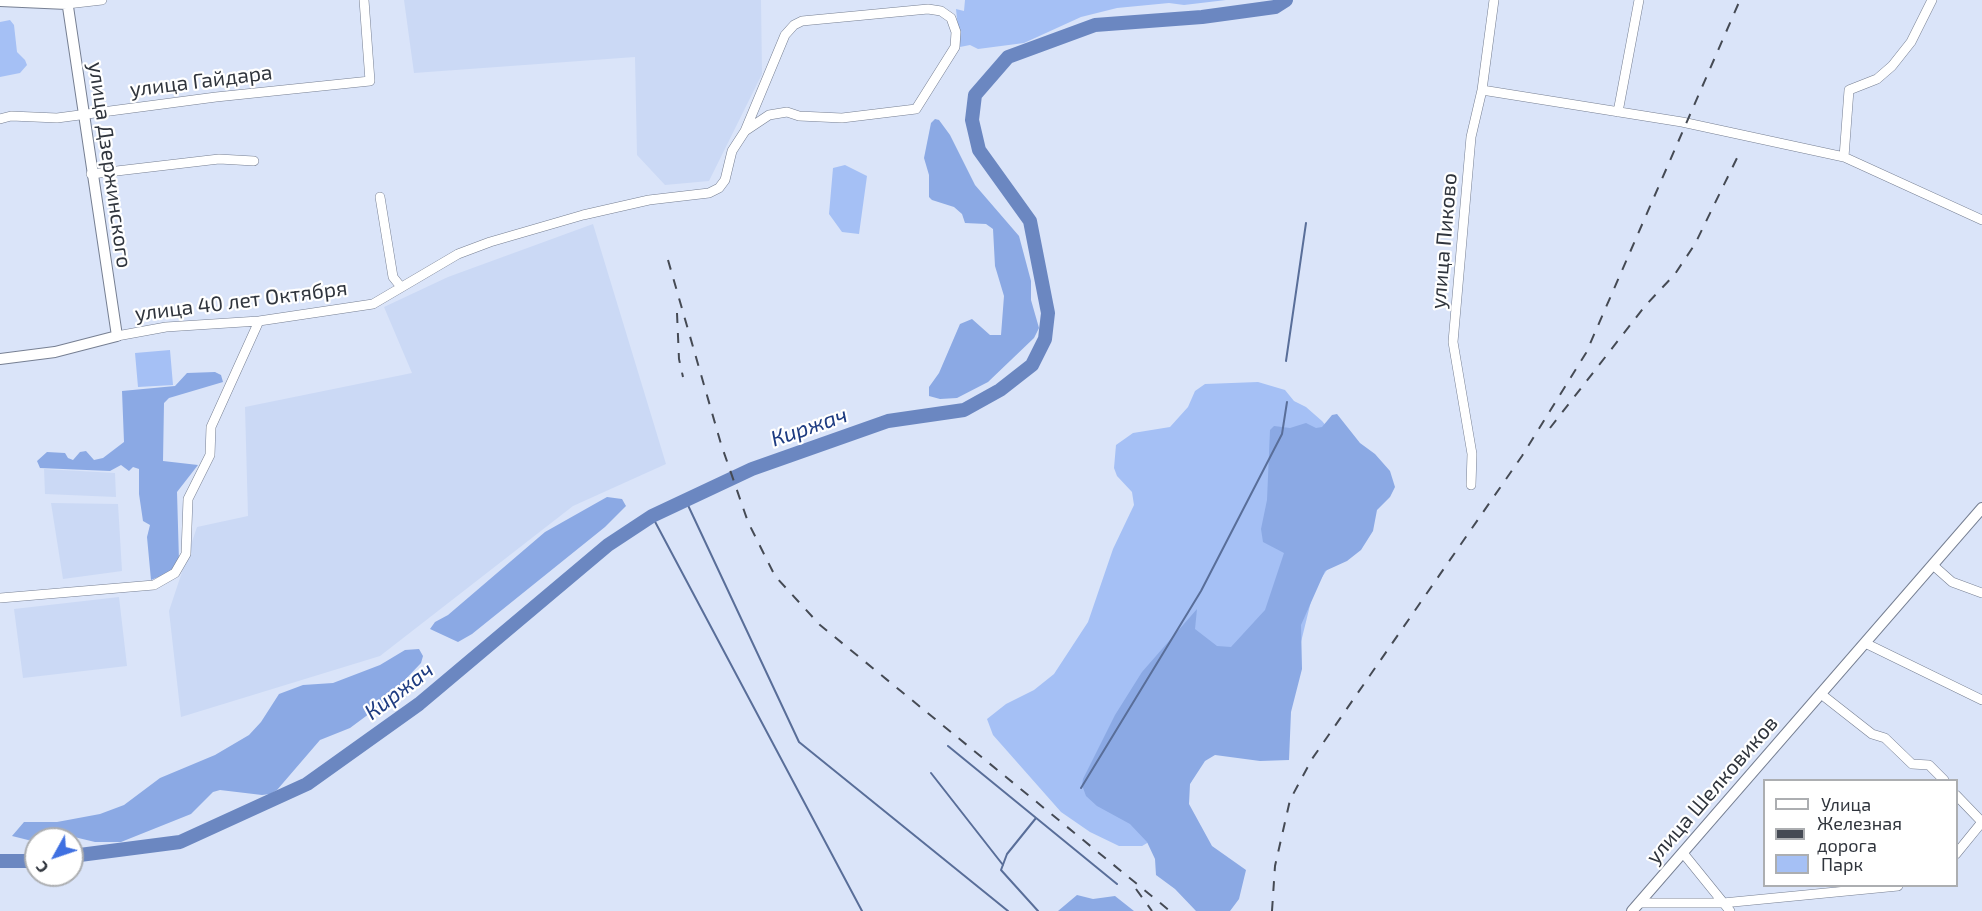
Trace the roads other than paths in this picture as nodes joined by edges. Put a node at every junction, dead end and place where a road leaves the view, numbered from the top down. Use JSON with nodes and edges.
{"nodes":[{"id":1,"x":102,"y":0,"type":"edge"},
{"id":2,"x":364,"y":0,"type":"edge"},
{"id":3,"x":1494,"y":0,"type":"edge"},
{"id":4,"x":1639,"y":0,"type":"edge"},
{"id":5,"x":1932,"y":0,"type":"edge"},
{"id":6,"x":0,"y":1,"type":"edge"},
{"id":7,"x":67,"y":2,"type":"edge"},
{"id":8,"x":1482,"y":90,"type":"junction"},
{"id":9,"x":1618,"y":112,"type":"junction"},
{"id":10,"x":82,"y":114,"type":"junction"},
{"id":11,"x":0,"y":119,"type":"edge"},
{"id":12,"x":745,"y":131,"type":"junction"},
{"id":13,"x":1844,"y":157,"type":"junction"},
{"id":14,"x":254,"y":161,"type":"dead end"},
{"id":15,"x":92,"y":174,"type":"junction"},
{"id":16,"x":380,"y":197,"type":"dead end"},
{"id":17,"x":1982,"y":220,"type":"edge"},
{"id":18,"x":401,"y":287,"type":"junction"},
{"id":19,"x":259,"y":321,"type":"junction"},
{"id":20,"x":117,"y":336,"type":"junction"},
{"id":21,"x":0,"y":359,"type":"edge"},
{"id":22,"x":1471,"y":485,"type":"dead end"},
{"id":23,"x":1982,"y":508,"type":"edge"},
{"id":24,"x":1934,"y":566,"type":"junction"},
{"id":25,"x":1982,"y":593,"type":"edge"},
{"id":26,"x":0,"y":598,"type":"edge"},
{"id":27,"x":1865,"y":643,"type":"junction"},
{"id":28,"x":1821,"y":694,"type":"junction"},
{"id":29,"x":1982,"y":700,"type":"edge"},
{"id":30,"x":1943,"y":779,"type":"edge"},
{"id":31,"x":1958,"y":797,"type":"edge"},
{"id":32,"x":1982,"y":822,"type":"edge"},
{"id":33,"x":1958,"y":852,"type":"edge"},
{"id":34,"x":1683,"y":853,"type":"junction"},
{"id":35,"x":1882,"y":887,"type":"edge"},
{"id":36,"x":1635,"y":907,"type":"edge"},
{"id":37,"x":1726,"y":907,"type":"edge"}],
"edges":[{"from":1,"to":7,"type":"street"},
{"from":2,"to":10,"type":"street","name":"улица Гайдара"},
{"from":3,"to":8,"type":"street","name":"улица Пиково"},
{"from":4,"to":9,"type":"street"},
{"from":5,"to":13,"type":"street"},
{"from":6,"to":7,"type":"street"},
{"from":7,"to":10,"type":"street","name":"улица Дзержинского"},
{"from":8,"to":9,"type":"street"},
{"from":8,"to":22,"type":"street","name":"улица Пиково"},
{"from":9,"to":13,"type":"street"},
{"from":10,"to":11,"type":"street","name":"улица Гайдара"},
{"from":10,"to":15,"type":"street","name":"улица Дзержинского"},
{"from":12,"to":12,"type":"street"},
{"from":12,"to":18,"type":"street","name":"улица 40 лет Октября"},
{"from":13,"to":17,"type":"street"},
{"from":14,"to":15,"type":"street"},
{"from":15,"to":20,"type":"street","name":"улица Дзержинского"},
{"from":16,"to":18,"type":"street"},
{"from":18,"to":19,"type":"street","name":"улица 40 лет Октября"},
{"from":19,"to":20,"type":"street","name":"улица 40 лет Октября"},
{"from":19,"to":26,"type":"street"},
{"from":20,"to":21,"type":"street","name":"улица 40 лет Октября"},
{"from":23,"to":24,"type":"street","name":"улица Шелковиков"},
{"from":24,"to":25,"type":"street"},
{"from":24,"to":27,"type":"street","name":"улица Шелковиков"},
{"from":27,"to":28,"type":"street","name":"улица Шелковиков"},
{"from":27,"to":29,"type":"street"},
{"from":28,"to":30,"type":"street"},
{"from":28,"to":34,"type":"street","name":"улица Шелковиков"},
{"from":31,"to":32,"type":"street"},
{"from":32,"to":33,"type":"street"},
{"from":34,"to":36,"type":"street","name":"улица Шелковиков"},
{"from":34,"to":37,"type":"street"},
{"from":35,"to":37,"type":"street"},
{"from":36,"to":37,"type":"street"}]}
